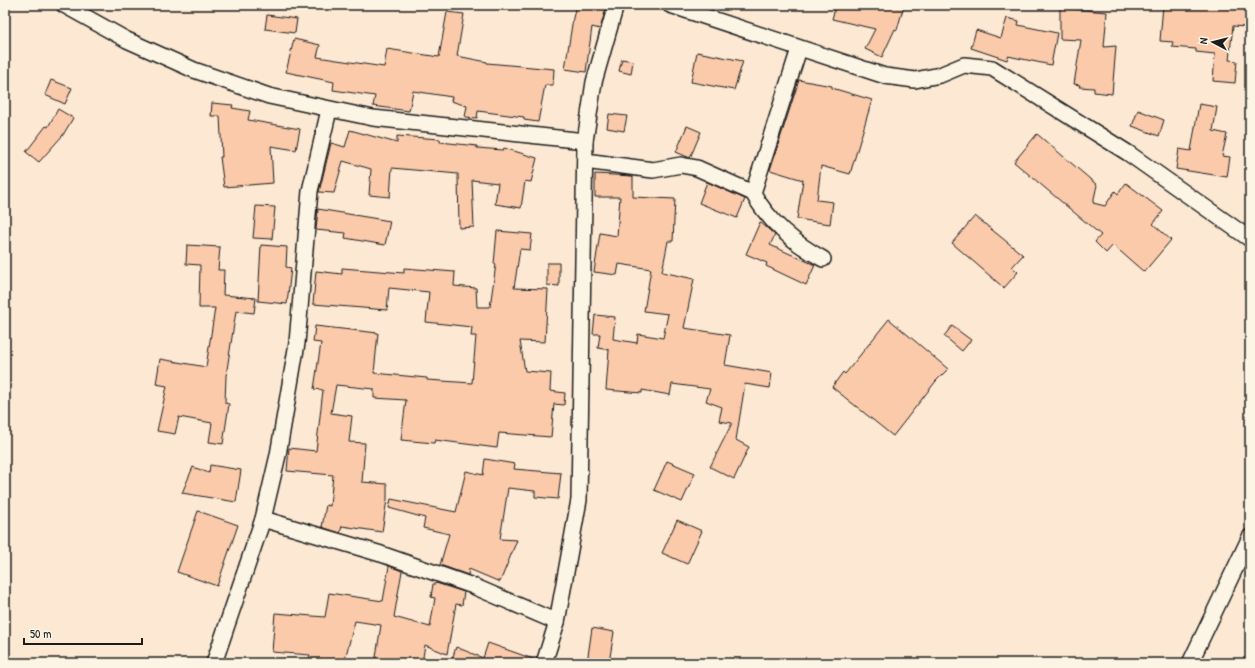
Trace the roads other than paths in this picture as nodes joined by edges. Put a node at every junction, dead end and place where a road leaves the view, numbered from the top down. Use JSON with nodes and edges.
{"nodes":[{"id":1,"x":64,"y":5,"type":"edge"},
{"id":2,"x":616,"y":5,"type":"edge"},
{"id":3,"x":670,"y":5,"type":"edge"},
{"id":4,"x":799,"y":48,"type":"junction"},
{"id":5,"x":329,"y":110,"type":"junction"},
{"id":6,"x":585,"y":141,"type":"junction"},
{"id":7,"x":585,"y":161,"type":"junction"},
{"id":8,"x":753,"y":193,"type":"junction"},
{"id":9,"x":1250,"y":239,"type":"edge"},
{"id":10,"x":822,"y":260,"type":"dead end"},
{"id":11,"x":263,"y":519,"type":"junction"},
{"id":12,"x":1250,"y":537,"type":"edge"},
{"id":13,"x":557,"y":622,"type":"junction"},
{"id":14,"x":215,"y":663,"type":"edge"},
{"id":15,"x":544,"y":663,"type":"edge"},
{"id":16,"x":1190,"y":663,"type":"edge"}],
"edges":[{"from":1,"to":5,"type":"street"},
{"from":2,"to":6,"type":"street"},
{"from":3,"to":4,"type":"street"},
{"from":4,"to":8,"type":"street"},
{"from":4,"to":9,"type":"street"},
{"from":5,"to":6,"type":"street"},
{"from":5,"to":11,"type":"street"},
{"from":6,"to":7,"type":"street"},
{"from":7,"to":8,"type":"street"},
{"from":7,"to":13,"type":"street"},
{"from":8,"to":10,"type":"street"},
{"from":11,"to":13,"type":"street"},
{"from":11,"to":14,"type":"street"},
{"from":12,"to":16,"type":"street"},
{"from":13,"to":15,"type":"street"}]}
